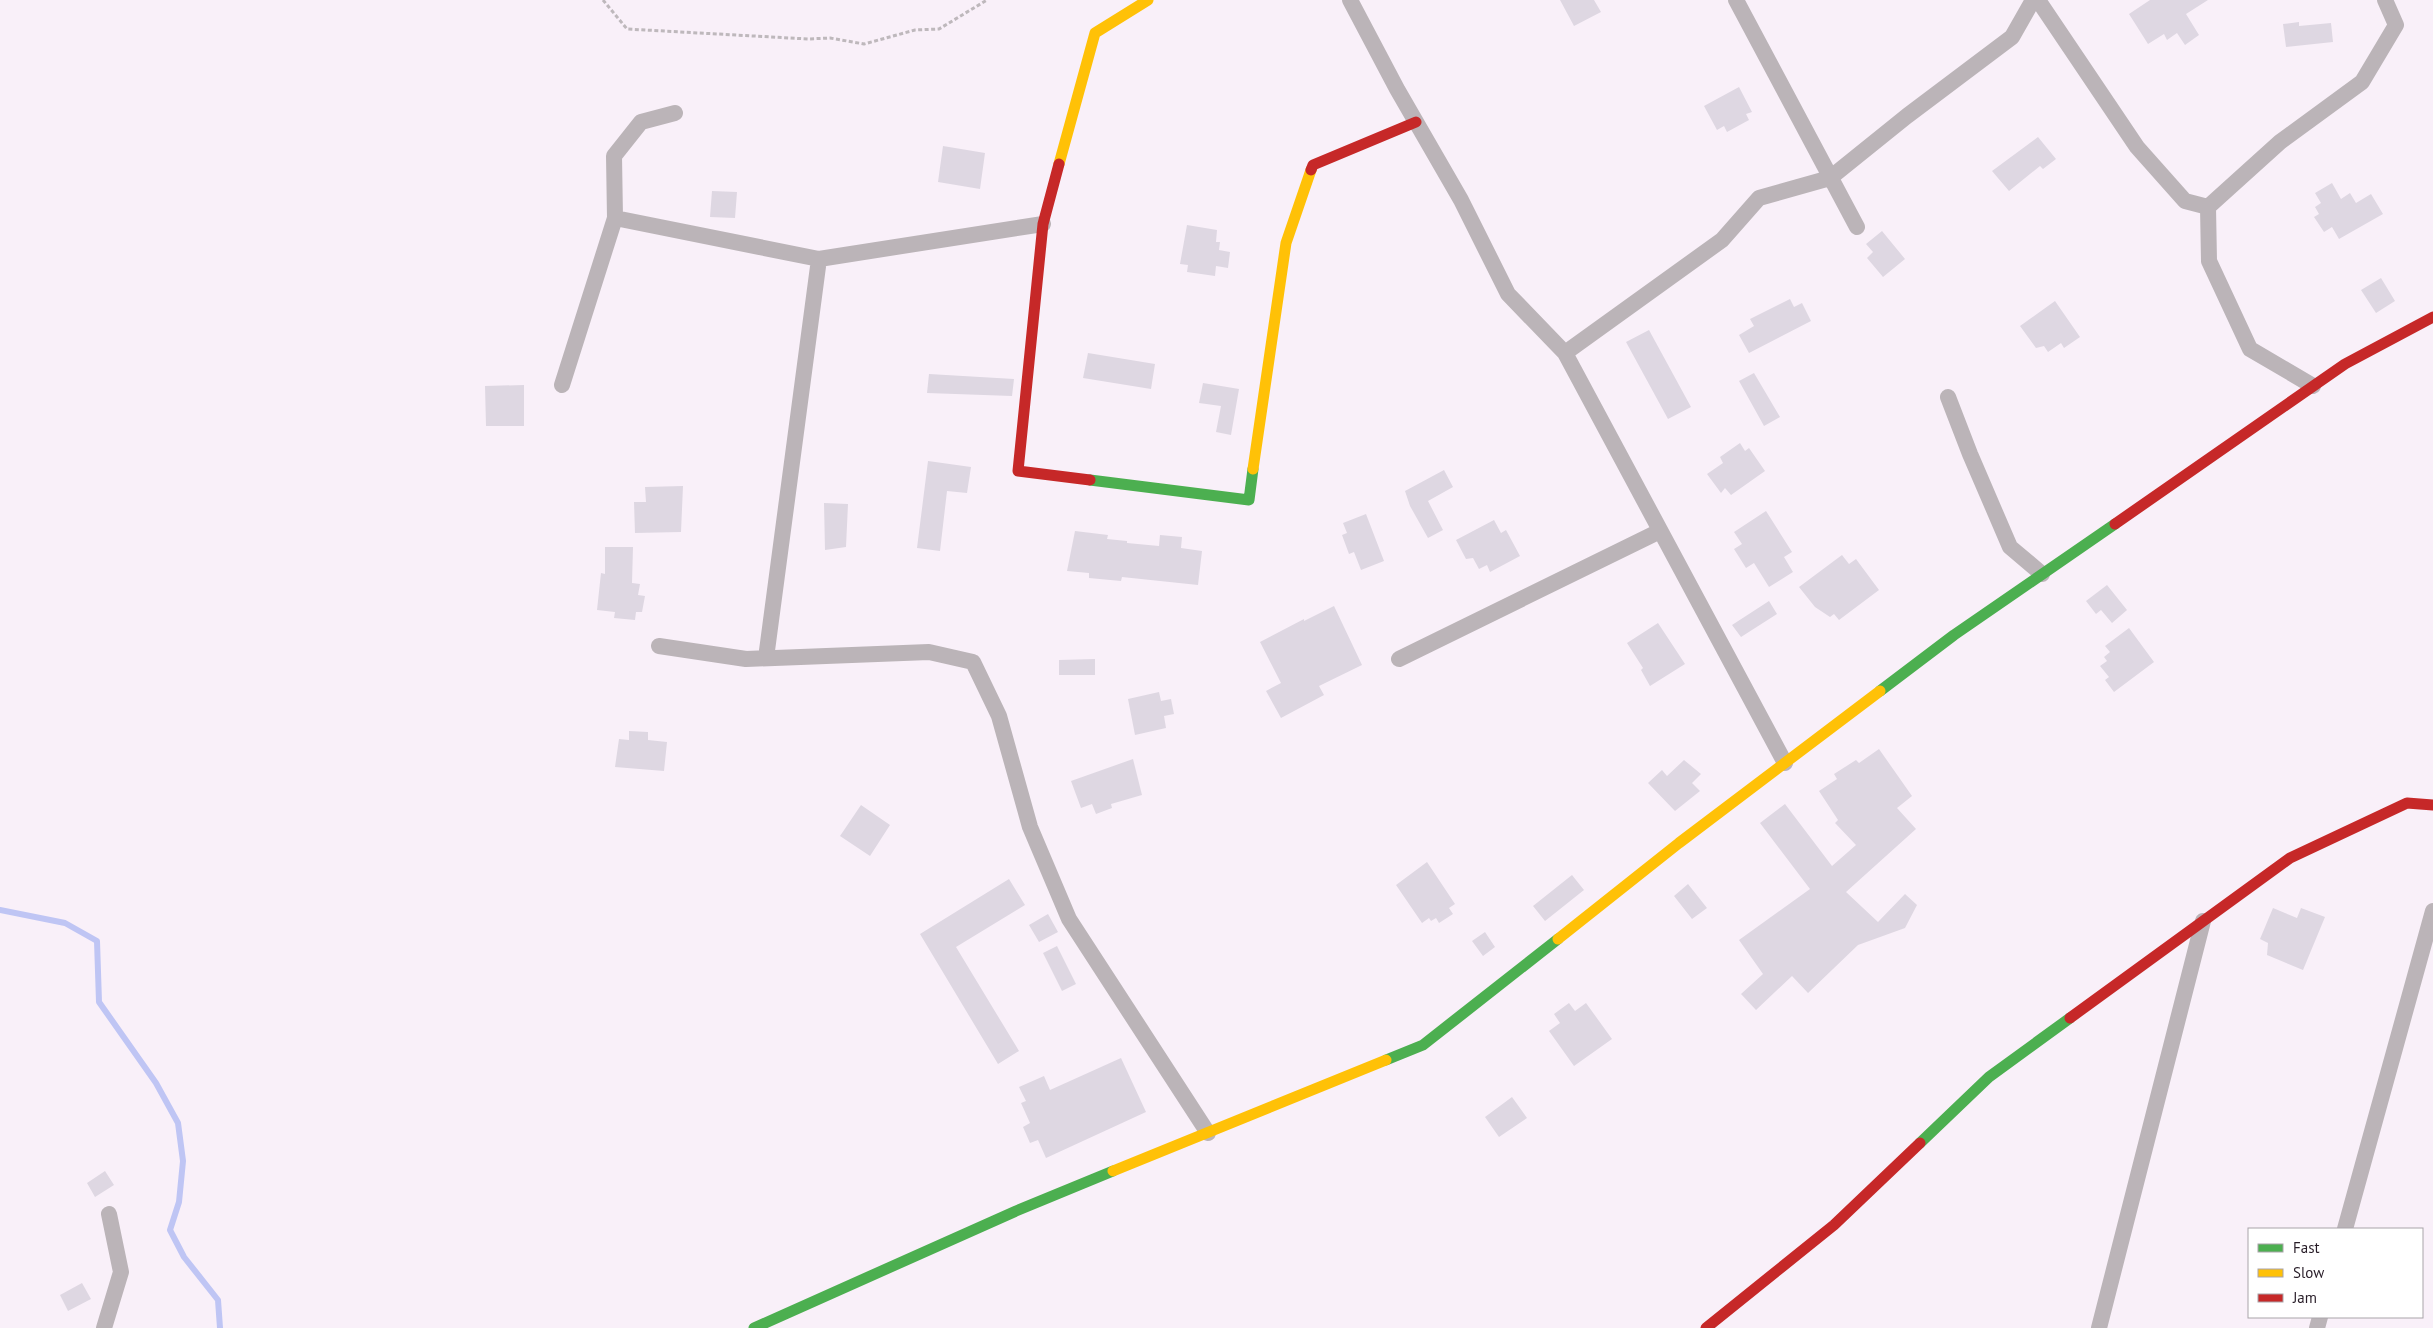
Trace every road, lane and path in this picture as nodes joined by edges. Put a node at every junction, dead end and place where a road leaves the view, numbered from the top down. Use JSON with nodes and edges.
{"nodes":[{"id":1,"x":603,"y":0,"type":"edge"},
{"id":2,"x":987,"y":0,"type":"edge"},
{"id":3,"x":1148,"y":0,"type":"edge"},
{"id":4,"x":1350,"y":0,"type":"edge"},
{"id":5,"x":1736,"y":0,"type":"edge"},
{"id":6,"x":2033,"y":0,"type":"edge"},
{"id":7,"x":2038,"y":0,"type":"edge"},
{"id":8,"x":2385,"y":0,"type":"edge"},
{"id":9,"x":674,"y":113,"type":"dead end"},
{"id":10,"x":1416,"y":122,"type":"junction"},
{"id":11,"x":1830,"y":178,"type":"junction"},
{"id":12,"x":2208,"y":207,"type":"junction"},
{"id":13,"x":615,"y":218,"type":"junction"},
{"id":14,"x":1043,"y":224,"type":"junction"},
{"id":15,"x":1857,"y":227,"type":"dead end"},
{"id":16,"x":819,"y":258,"type":"junction"},
{"id":17,"x":2433,"y":317,"type":"edge"},
{"id":18,"x":1565,"y":353,"type":"junction"},
{"id":19,"x":562,"y":385,"type":"dead end"},
{"id":20,"x":2313,"y":386,"type":"junction"},
{"id":21,"x":1948,"y":397,"type":"dead end"},
{"id":22,"x":1660,"y":531,"type":"junction"},
{"id":23,"x":2042,"y":574,"type":"junction"},
{"id":24,"x":659,"y":646,"type":"dead end"},
{"id":25,"x":766,"y":658,"type":"junction"},
{"id":26,"x":1399,"y":659,"type":"dead end"},
{"id":27,"x":1785,"y":763,"type":"junction"},
{"id":28,"x":2433,"y":805,"type":"edge"},
{"id":29,"x":2433,"y":911,"type":"edge"},
{"id":30,"x":2203,"y":921,"type":"junction"},
{"id":31,"x":1208,"y":1133,"type":"junction"},
{"id":32,"x":110,"y":1214,"type":"dead end"},
{"id":33,"x":2345,"y":1228,"type":"edge"},
{"id":34,"x":104,"y":1328,"type":"edge"},
{"id":35,"x":754,"y":1328,"type":"edge"},
{"id":36,"x":1706,"y":1328,"type":"edge"},
{"id":37,"x":2099,"y":1328,"type":"edge"}],
"edges":[{"from":1,"to":2,"type":"path"},
{"from":3,"to":14,"type":"street"},
{"from":4,"to":10,"type":"street"},
{"from":5,"to":11,"type":"street"},
{"from":6,"to":11,"type":"street"},
{"from":7,"to":12,"type":"street"},
{"from":8,"to":12,"type":"street"},
{"from":9,"to":13,"type":"street"},
{"from":10,"to":14,"type":"street"},
{"from":10,"to":18,"type":"street"},
{"from":11,"to":15,"type":"street"},
{"from":11,"to":18,"type":"street"},
{"from":12,"to":20,"type":"street"},
{"from":13,"to":16,"type":"street"},
{"from":13,"to":19,"type":"street"},
{"from":14,"to":16,"type":"street"},
{"from":16,"to":25,"type":"street"},
{"from":17,"to":20,"type":"street"},
{"from":18,"to":22,"type":"street"},
{"from":20,"to":23,"type":"street"},
{"from":21,"to":23,"type":"street"},
{"from":22,"to":26,"type":"street"},
{"from":22,"to":27,"type":"street"},
{"from":23,"to":27,"type":"street"},
{"from":24,"to":25,"type":"street"},
{"from":25,"to":31,"type":"street"},
{"from":27,"to":31,"type":"street"},
{"from":28,"to":30,"type":"street"},
{"from":29,"to":33,"type":"street"},
{"from":30,"to":36,"type":"street"},
{"from":30,"to":37,"type":"street"},
{"from":31,"to":35,"type":"street"},
{"from":32,"to":34,"type":"street"}]}
